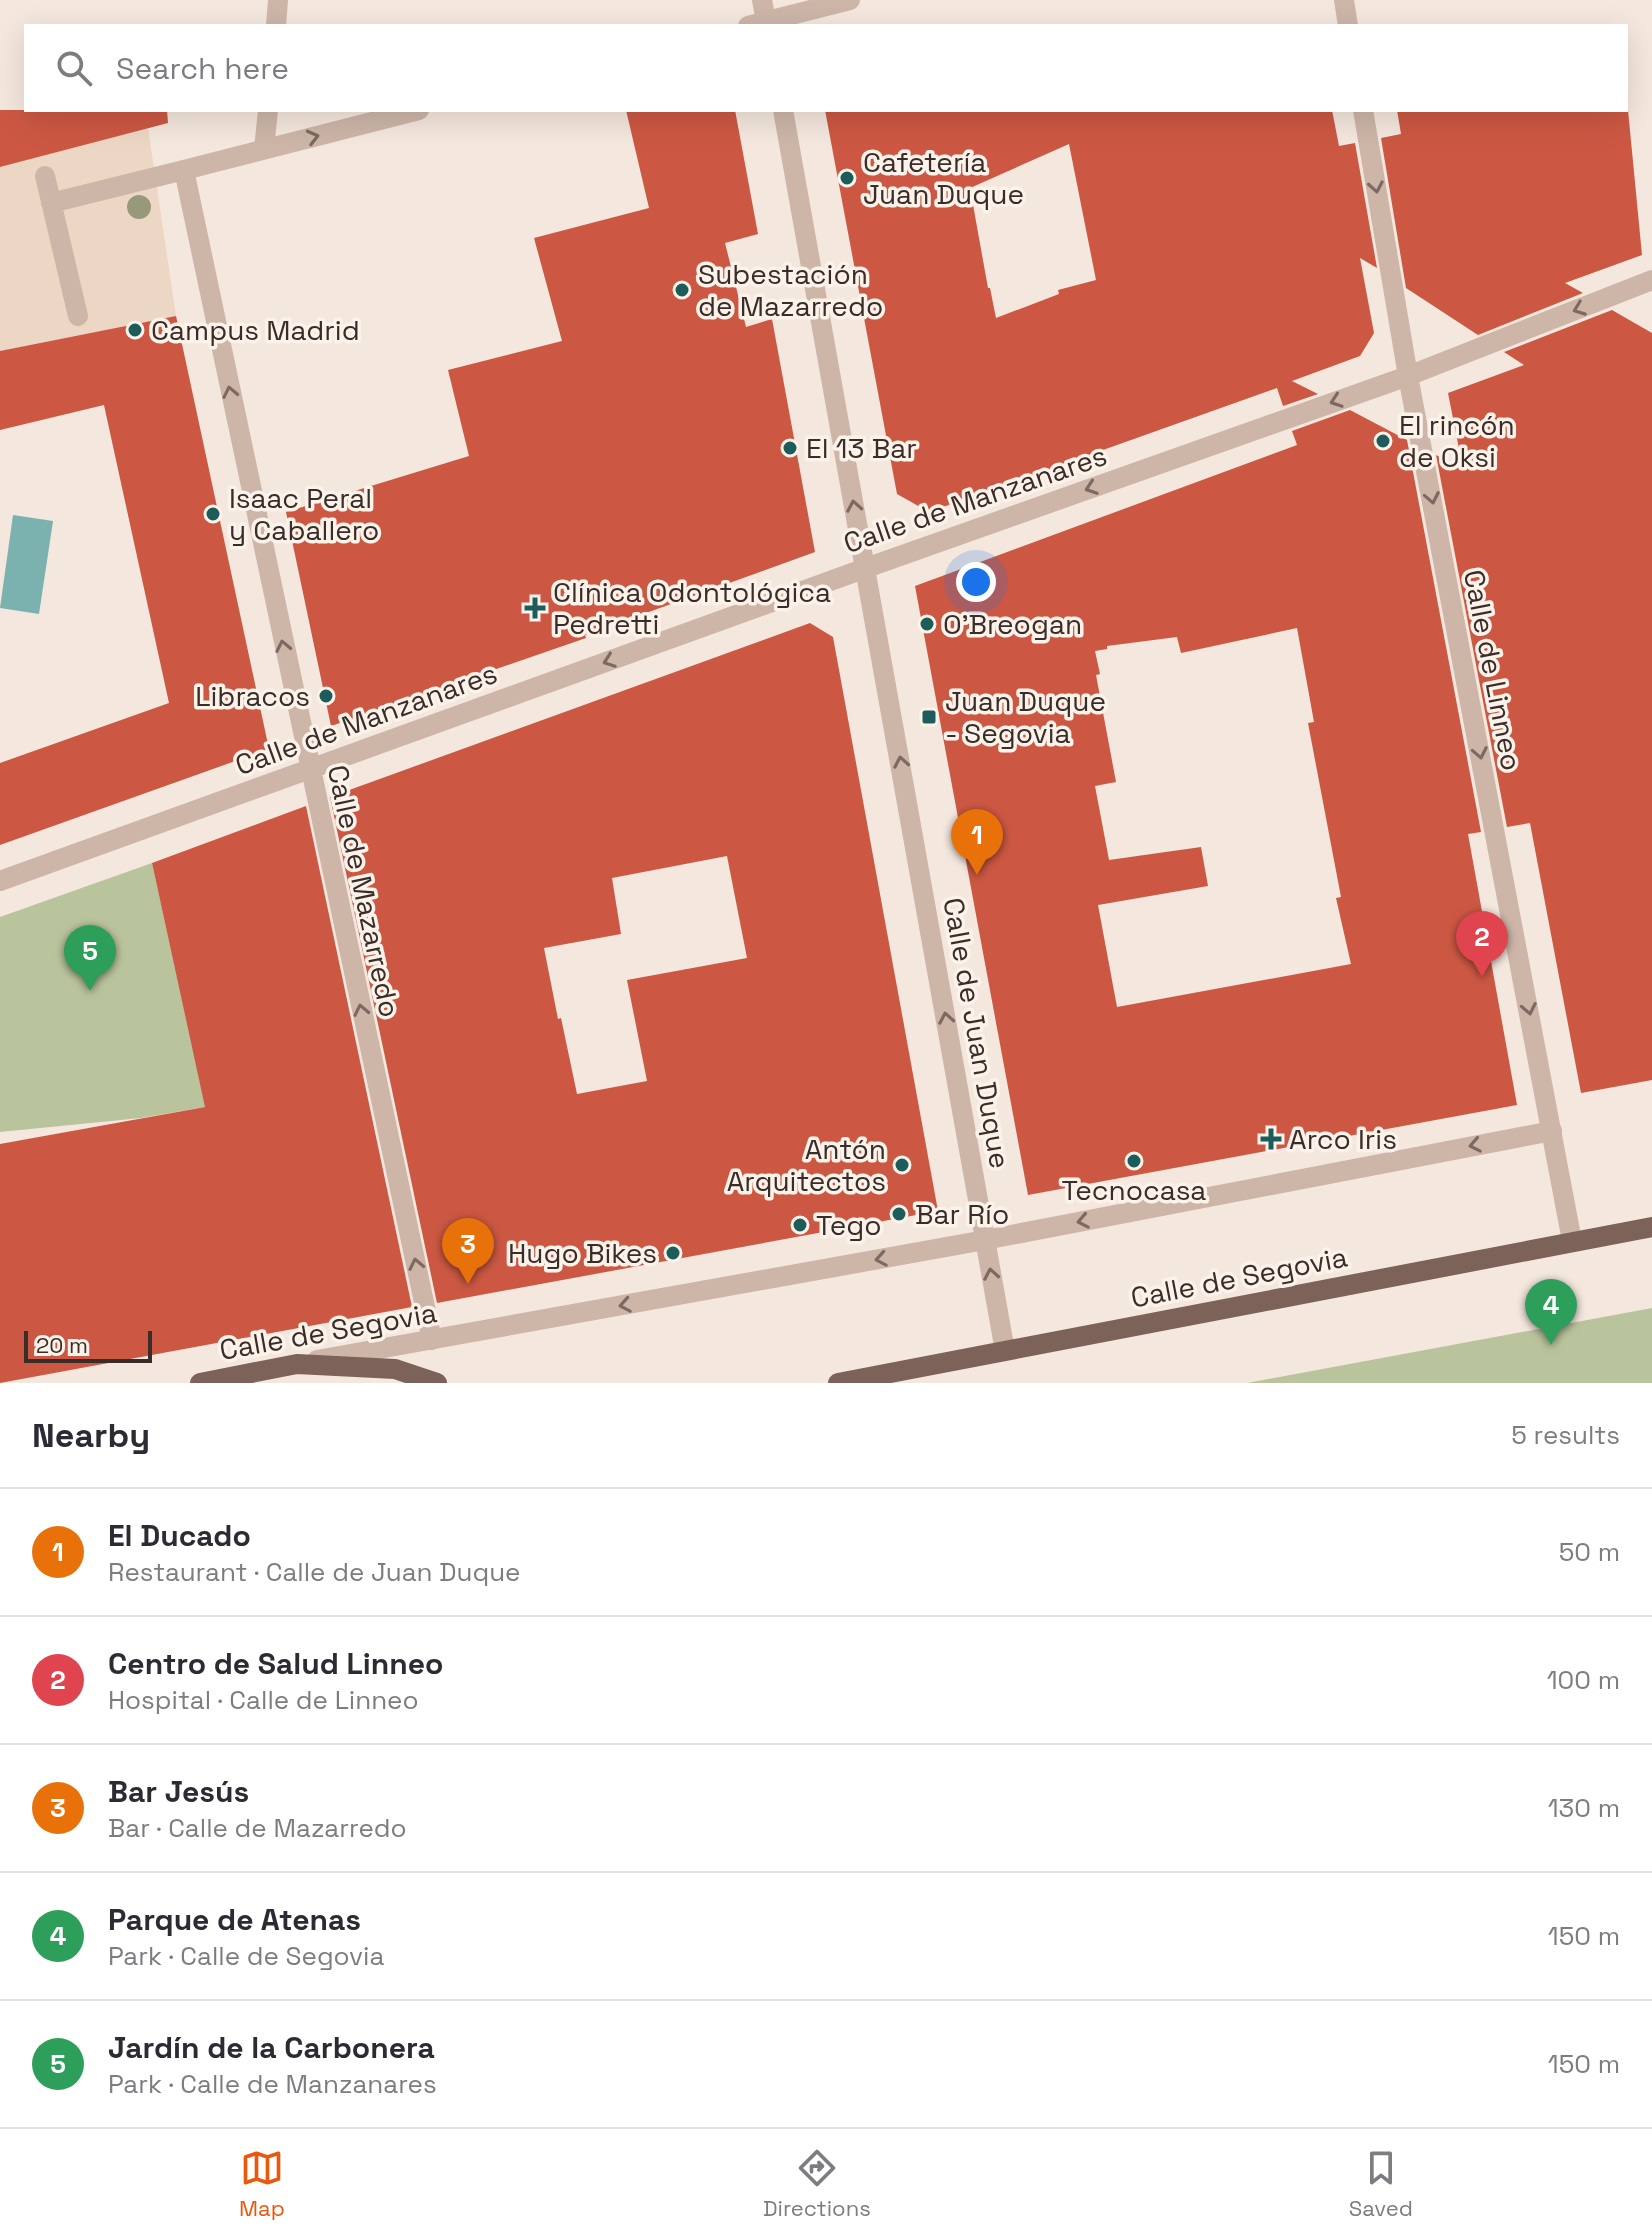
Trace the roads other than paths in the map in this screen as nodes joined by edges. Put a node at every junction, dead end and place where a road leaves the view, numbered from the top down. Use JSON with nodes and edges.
{"nodes":[{"id":1,"x":278,"y":0,"type":"edge"},
{"id":2,"x":762,"y":0,"type":"edge"},
{"id":3,"x":850,"y":0,"type":"edge"},
{"id":4,"x":1344,"y":0,"type":"edge"},
{"id":5,"x":276,"y":24,"type":"edge"},
{"id":6,"x":760,"y":24,"type":"edge"},
{"id":7,"x":764,"y":24,"type":"edge"},
{"id":8,"x":1348,"y":24,"type":"edge"},
{"id":9,"x":268,"y":112,"type":"edge"},
{"id":10,"x":411,"y":112,"type":"edge"},
{"id":11,"x":783,"y":112,"type":"edge"},
{"id":12,"x":1363,"y":112,"type":"edge"},
{"id":13,"x":264,"y":149,"type":"junction"},
{"id":14,"x":184,"y":170,"type":"junction"},
{"id":15,"x":45,"y":176,"type":"dead end"},
{"id":16,"x":51,"y":203,"type":"junction"},
{"id":17,"x":1652,"y":280,"type":"edge"},
{"id":18,"x":78,"y":316,"type":"dead end"},
{"id":19,"x":1408,"y":376,"type":"junction"},
{"id":20,"x":866,"y":568,"type":"junction"},
{"id":21,"x":309,"y":769,"type":"junction"},
{"id":22,"x":0,"y":881,"type":"edge"},
{"id":23,"x":1552,"y":1131,"type":"junction"},
{"id":24,"x":1652,"y":1227,"type":"edge"},
{"id":25,"x":985,"y":1240,"type":"junction"},
{"id":26,"x":1572,"y":1241,"type":"junction"},
{"id":27,"x":432,"y":1340,"type":"junction"},
{"id":28,"x":1005,"y":1351,"type":"junction"},
{"id":29,"x":297,"y":1364,"type":"junction"},
{"id":30,"x":200,"y":1383,"type":"edge"},
{"id":31,"x":437,"y":1383,"type":"edge"},
{"id":32,"x":838,"y":1383,"type":"edge"}],
"edges":[{"from":1,"to":5,"type":"street"},
{"from":2,"to":6,"type":"street"},
{"from":3,"to":7,"type":"street"},
{"from":4,"to":8,"type":"street"},
{"from":9,"to":13,"type":"street"},
{"from":13,"to":10,"type":"street","one_way":true},
{"from":20,"to":11,"type":"street","name":"Calle de Juan Duque","one_way":true},
{"from":12,"to":19,"type":"street","name":"Calle de Linneo","one_way":true},
{"from":13,"to":14,"type":"street"},
{"from":14,"to":16,"type":"street"},
{"from":21,"to":14,"type":"street","name":"Calle de Mazarredo","one_way":true},
{"from":15,"to":16,"type":"street"},
{"from":16,"to":18,"type":"street"},
{"from":17,"to":19,"type":"street","name":"Calle de Manzanares","one_way":true},
{"from":19,"to":20,"type":"street","name":"Calle de Manzanares","one_way":true},
{"from":19,"to":23,"type":"street","name":"Calle de Linneo","one_way":true},
{"from":20,"to":21,"type":"street","name":"Calle de Manzanares","one_way":true},
{"from":25,"to":20,"type":"street","name":"Calle de Juan Duque","one_way":true},
{"from":21,"to":22,"type":"street","name":"Calle de Manzanares"},
{"from":27,"to":21,"type":"street","name":"Calle de Mazarredo","one_way":true},
{"from":23,"to":25,"type":"street","name":"Calle de Segovia","one_way":true},
{"from":23,"to":26,"type":"street","name":"Calle de Linneo"},
{"from":24,"to":26,"type":"main road","name":"Calle de Segovia"},
{"from":25,"to":27,"type":"street","name":"Calle de Segovia","one_way":true},
{"from":28,"to":25,"type":"street","name":"Calle de Juan Duque","one_way":true},
{"from":26,"to":28,"type":"main road","name":"Calle de Segovia"},
{"from":27,"to":29,"type":"street","name":"Calle de Segovia"},
{"from":28,"to":32,"type":"main road","name":"Calle de Segovia"},
{"from":29,"to":30,"type":"main road","name":"Calle de Segovia"},
{"from":29,"to":31,"type":"main road"}]}
